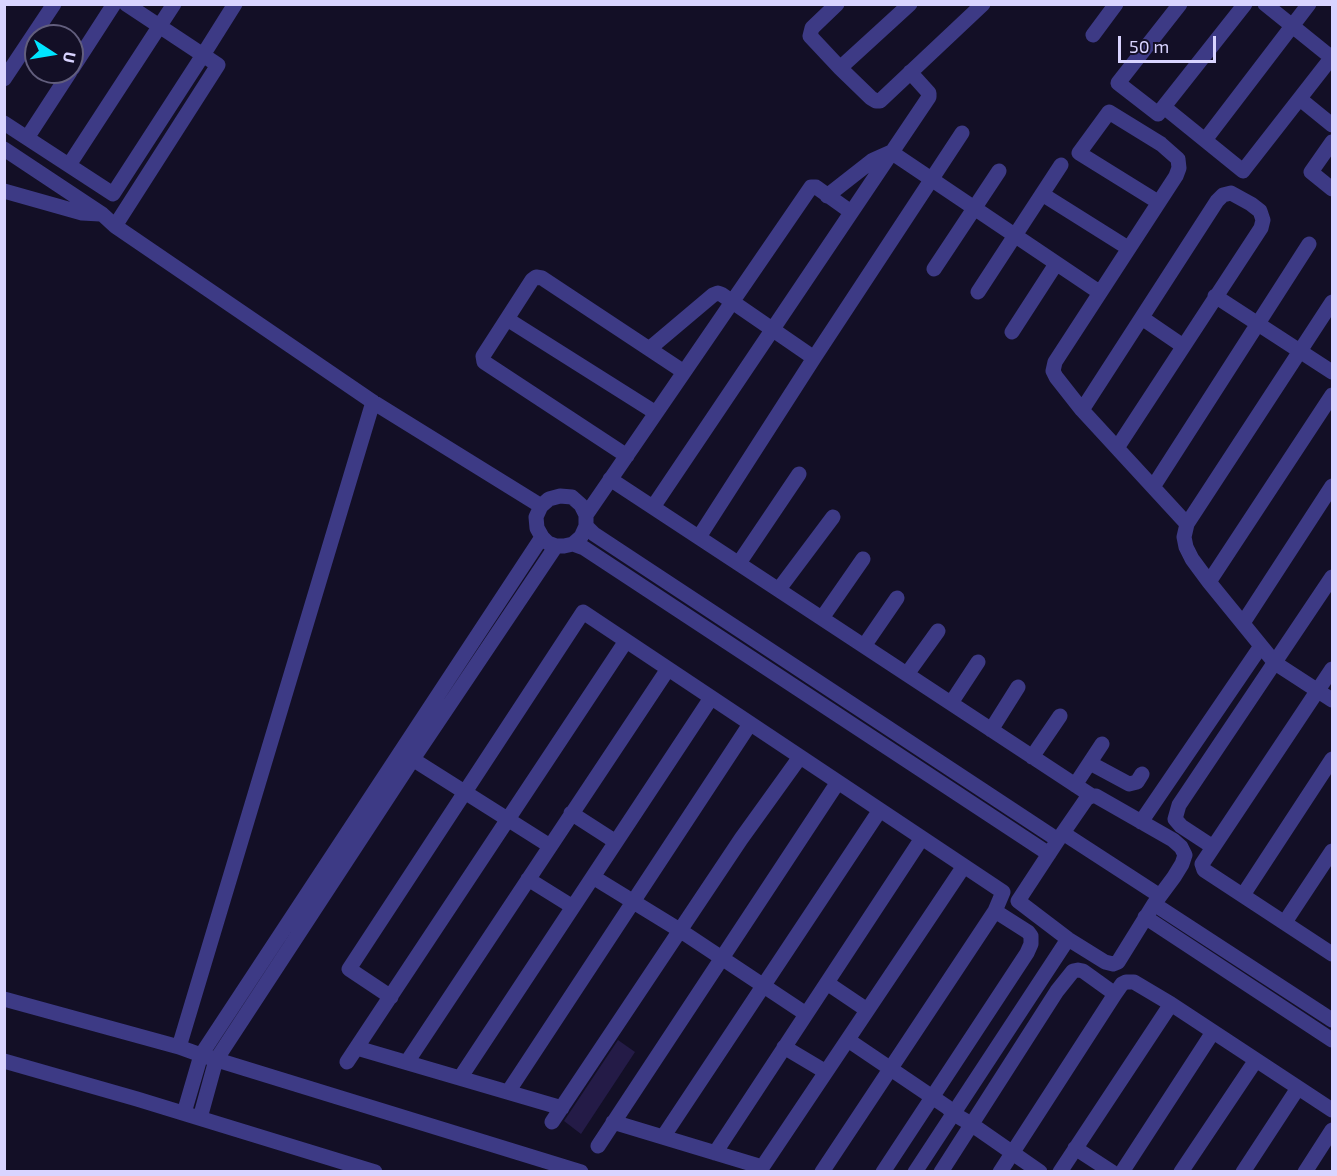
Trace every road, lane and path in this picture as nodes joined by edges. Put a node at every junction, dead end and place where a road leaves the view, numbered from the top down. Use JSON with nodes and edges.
{"nodes":[{"id":1,"x":54,"y":4,"type":"edge"},
{"id":2,"x":114,"y":4,"type":"edge"},
{"id":3,"x":126,"y":4,"type":"edge"},
{"id":4,"x":174,"y":4,"type":"edge"},
{"id":5,"x":235,"y":4,"type":"edge"},
{"id":6,"x":837,"y":4,"type":"edge"},
{"id":7,"x":910,"y":4,"type":"edge"},
{"id":8,"x":983,"y":4,"type":"edge"},
{"id":9,"x":1116,"y":4,"type":"edge"},
{"id":10,"x":1180,"y":4,"type":"edge"},
{"id":11,"x":1245,"y":4,"type":"edge"},
{"id":12,"x":1265,"y":4,"type":"edge"},
{"id":13,"x":1309,"y":4,"type":"edge"},
{"id":14,"x":1292,"y":26,"type":"junction"},
{"id":15,"x":160,"y":27,"type":"junction"},
{"id":16,"x":1093,"y":35,"type":"dead end"},
{"id":17,"x":84,"y":51,"type":"edge"},
{"id":18,"x":203,"y":55,"type":"junction"},
{"id":19,"x":1332,"y":58,"type":"edge"},
{"id":20,"x":840,"y":68,"type":"junction"},
{"id":21,"x":910,"y":72,"type":"junction"},
{"id":22,"x":4,"y":79,"type":"edge"},
{"id":23,"x":62,"y":84,"type":"edge"},
{"id":24,"x":1300,"y":99,"type":"junction"},
{"id":25,"x":1164,"y":107,"type":"junction"},
{"id":26,"x":4,"y":123,"type":"edge"},
{"id":27,"x":1332,"y":125,"type":"edge"},
{"id":28,"x":962,"y":133,"type":"dead end"},
{"id":29,"x":27,"y":138,"type":"junction"},
{"id":30,"x":1204,"y":140,"type":"junction"},
{"id":31,"x":1332,"y":142,"type":"edge"},
{"id":32,"x":4,"y":149,"type":"edge"},
{"id":33,"x":891,"y":152,"type":"junction"},
{"id":34,"x":69,"y":165,"type":"junction"},
{"id":35,"x":1061,"y":165,"type":"dead end"},
{"id":36,"x":999,"y":171,"type":"dead end"},
{"id":37,"x":931,"y":179,"type":"junction"},
{"id":38,"x":1332,"y":189,"type":"edge"},
{"id":39,"x":4,"y":191,"type":"edge"},
{"id":40,"x":1042,"y":194,"type":"junction"},
{"id":41,"x":827,"y":196,"type":"junction"},
{"id":42,"x":1158,"y":202,"type":"junction"},
{"id":43,"x":974,"y":208,"type":"junction"},
{"id":44,"x":851,"y":212,"type":"junction"},
{"id":45,"x":102,"y":214,"type":"junction"},
{"id":46,"x":115,"y":226,"type":"junction"},
{"id":47,"x":1015,"y":236,"type":"junction"},
{"id":48,"x":1309,"y":244,"type":"dead end"},
{"id":49,"x":1128,"y":248,"type":"junction"},
{"id":50,"x":1056,"y":264,"type":"junction"},
{"id":51,"x":934,"y":269,"type":"dead end"},
{"id":52,"x":978,"y":292,"type":"dead end"},
{"id":53,"x":1099,"y":292,"type":"junction"},
{"id":54,"x":1215,"y":296,"type":"junction"},
{"id":55,"x":732,"y":301,"type":"junction"},
{"id":56,"x":1332,"y":302,"type":"edge"},
{"id":57,"x":1142,"y":318,"type":"junction"},
{"id":58,"x":507,"y":319,"type":"junction"},
{"id":59,"x":1258,"y":324,"type":"junction"},
{"id":60,"x":773,"y":329,"type":"junction"},
{"id":61,"x":1012,"y":332,"type":"dead end"},
{"id":62,"x":1183,"y":346,"type":"junction"},
{"id":63,"x":649,"y":349,"type":"junction"},
{"id":64,"x":1300,"y":351,"type":"junction"},
{"id":65,"x":814,"y":358,"type":"junction"},
{"id":66,"x":684,"y":372,"type":"junction"},
{"id":67,"x":1332,"y":372,"type":"edge"},
{"id":68,"x":1332,"y":395,"type":"edge"},
{"id":69,"x":374,"y":402,"type":"junction"},
{"id":70,"x":1082,"y":410,"type":"junction"},
{"id":71,"x":656,"y":413,"type":"junction"},
{"id":72,"x":1117,"y":448,"type":"junction"},
{"id":73,"x":627,"y":456,"type":"junction"},
{"id":74,"x":799,"y":474,"type":"dead end"},
{"id":75,"x":610,"y":479,"type":"junction"},
{"id":76,"x":1332,"y":486,"type":"edge"},
{"id":77,"x":1153,"y":487,"type":"junction"},
{"id":78,"x":541,"y":506,"type":"junction"},
{"id":79,"x":653,"y":507,"type":"junction"},
{"id":80,"x":833,"y":517,"type":"dead end"},
{"id":81,"x":586,"y":521,"type":"junction"},
{"id":82,"x":1187,"y":524,"type":"junction"},
{"id":83,"x":542,"y":537,"type":"junction"},
{"id":84,"x":699,"y":537,"type":"junction"},
{"id":85,"x":573,"y":544,"type":"junction"},
{"id":86,"x":556,"y":546,"type":"junction"},
{"id":87,"x":863,"y":559,"type":"dead end"},
{"id":88,"x":739,"y":563,"type":"junction"},
{"id":89,"x":1332,"y":577,"type":"edge"},
{"id":90,"x":1209,"y":582,"type":"junction"},
{"id":91,"x":778,"y":589,"type":"junction"},
{"id":92,"x":897,"y":598,"type":"dead end"},
{"id":93,"x":822,"y":618,"type":"junction"},
{"id":94,"x":1242,"y":623,"type":"junction"},
{"id":95,"x":938,"y":631,"type":"dead end"},
{"id":96,"x":626,"y":641,"type":"junction"},
{"id":97,"x":864,"y":646,"type":"junction"},
{"id":98,"x":1261,"y":646,"type":"junction"},
{"id":99,"x":978,"y":662,"type":"dead end"},
{"id":100,"x":1275,"y":663,"type":"junction"},
{"id":101,"x":668,"y":669,"type":"junction"},
{"id":102,"x":1332,"y":669,"type":"edge"},
{"id":103,"x":907,"y":674,"type":"junction"},
{"id":104,"x":1018,"y":687,"type":"dead end"},
{"id":105,"x":1318,"y":690,"type":"junction"},
{"id":106,"x":711,"y":698,"type":"junction"},
{"id":107,"x":1332,"y":700,"type":"edge"},
{"id":108,"x":951,"y":703,"type":"junction"},
{"id":109,"x":1060,"y":716,"type":"dead end"},
{"id":110,"x":750,"y":723,"type":"junction"},
{"id":111,"x":991,"y":730,"type":"junction"},
{"id":112,"x":1102,"y":744,"type":"dead end"},
{"id":113,"x":407,"y":755,"type":"junction"},
{"id":114,"x":800,"y":757,"type":"junction"},
{"id":115,"x":1032,"y":757,"type":"junction"},
{"id":116,"x":1332,"y":759,"type":"edge"},
{"id":117,"x":1090,"y":763,"type":"junction"},
{"id":118,"x":1142,"y":774,"type":"dead end"},
{"id":119,"x":838,"y":782,"type":"junction"},
{"id":120,"x":1075,"y":785,"type":"junction"},
{"id":121,"x":465,"y":791,"type":"junction"},
{"id":122,"x":1092,"y":796,"type":"junction"},
{"id":123,"x":880,"y":810,"type":"junction"},
{"id":124,"x":571,"y":813,"type":"junction"},
{"id":125,"x":509,"y":819,"type":"junction"},
{"id":126,"x":1141,"y":822,"type":"junction"},
{"id":127,"x":1060,"y":836,"type":"junction"},
{"id":128,"x":922,"y":838,"type":"junction"},
{"id":129,"x":616,"y":842,"type":"junction"},
{"id":130,"x":550,"y":846,"type":"junction"},
{"id":131,"x":1214,"y":847,"type":"junction"},
{"id":132,"x":1332,"y":851,"type":"edge"},
{"id":133,"x":1048,"y":854,"type":"junction"},
{"id":134,"x":964,"y":866,"type":"junction"},
{"id":135,"x":593,"y":877,"type":"junction"},
{"id":136,"x":528,"y":879,"type":"junction"},
{"id":137,"x":1243,"y":895,"type":"junction"},
{"id":138,"x":633,"y":902,"type":"junction"},
{"id":139,"x":1153,"y":906,"type":"junction"},
{"id":140,"x":573,"y":907,"type":"junction"},
{"id":141,"x":995,"y":910,"type":"junction"},
{"id":142,"x":1285,"y":922,"type":"junction"},
{"id":143,"x":681,"y":931,"type":"junction"},
{"id":144,"x":1068,"y":939,"type":"junction"},
{"id":145,"x":1330,"y":948,"type":"edge"},
{"id":146,"x":721,"y":958,"type":"junction"},
{"id":147,"x":826,"y":983,"type":"junction"},
{"id":148,"x":763,"y":986,"type":"junction"},
{"id":149,"x":1115,"y":994,"type":"junction"},
{"id":150,"x":391,"y":997,"type":"junction"},
{"id":151,"x":4,"y":999,"type":"edge"},
{"id":152,"x":1171,"y":1004,"type":"junction"},
{"id":153,"x":867,"y":1010,"type":"junction"},
{"id":154,"x":806,"y":1014,"type":"junction"},
{"id":155,"x":1332,"y":1020,"type":"edge"},
{"id":156,"x":1213,"y":1032,"type":"junction"},
{"id":157,"x":848,"y":1040,"type":"junction"},
{"id":158,"x":1332,"y":1040,"type":"edge"},
{"id":159,"x":179,"y":1047,"type":"junction"},
{"id":160,"x":784,"y":1047,"type":"junction"},
{"id":161,"x":357,"y":1048,"type":"junction"},
{"id":162,"x":209,"y":1057,"type":"junction"},
{"id":163,"x":1256,"y":1060,"type":"junction"},
{"id":164,"x":4,"y":1061,"type":"edge"},
{"id":165,"x":347,"y":1062,"type":"dead end"},
{"id":166,"x":407,"y":1062,"type":"junction"},
{"id":167,"x":890,"y":1069,"type":"junction"},
{"id":168,"x":825,"y":1072,"type":"junction"},
{"id":169,"x":460,"y":1078,"type":"junction"},
{"id":170,"x":1298,"y":1088,"type":"junction"},
{"id":171,"x":508,"y":1092,"type":"junction"},
{"id":172,"x":932,"y":1097,"type":"junction"},
{"id":173,"x":562,"y":1108,"type":"junction"},
{"id":174,"x":1332,"y":1110,"type":"edge"},
{"id":175,"x":184,"y":1113,"type":"junction"},
{"id":176,"x":954,"y":1114,"type":"junction"},
{"id":177,"x":200,"y":1118,"type":"junction"},
{"id":178,"x":552,"y":1122,"type":"dead end"},
{"id":179,"x":614,"y":1122,"type":"junction"},
{"id":180,"x":971,"y":1124,"type":"junction"},
{"id":181,"x":1332,"y":1130,"type":"edge"},
{"id":182,"x":663,"y":1137,"type":"junction"},
{"id":183,"x":598,"y":1146,"type":"dead end"},
{"id":184,"x":1076,"y":1148,"type":"junction"},
{"id":185,"x":1012,"y":1152,"type":"junction"},
{"id":186,"x":714,"y":1153,"type":"junction"},
{"id":187,"x":761,"y":1169,"type":"edge"},
{"id":188,"x":375,"y":1172,"type":"edge"},
{"id":189,"x":581,"y":1172,"type":"edge"},
{"id":190,"x":822,"y":1172,"type":"edge"},
{"id":191,"x":883,"y":1172,"type":"edge"},
{"id":192,"x":915,"y":1172,"type":"edge"},
{"id":193,"x":941,"y":1172,"type":"edge"},
{"id":194,"x":1000,"y":1172,"type":"edge"},
{"id":195,"x":1040,"y":1172,"type":"edge"},
{"id":196,"x":1060,"y":1172,"type":"edge"},
{"id":197,"x":1112,"y":1172,"type":"edge"},
{"id":198,"x":1122,"y":1172,"type":"edge"},
{"id":199,"x":1181,"y":1172,"type":"edge"},
{"id":200,"x":1243,"y":1172,"type":"edge"},
{"id":201,"x":1305,"y":1172,"type":"edge"}],
"edges":[{"from":1,"to":22,"type":"street"},
{"from":2,"to":17,"type":"street"},
{"from":3,"to":15,"type":"street"},
{"from":4,"to":15,"type":"street"},
{"from":5,"to":18,"type":"street"},
{"from":6,"to":20,"type":"street"},
{"from":7,"to":20,"type":"street"},
{"from":8,"to":21,"type":"street"},
{"from":9,"to":16,"type":"street"},
{"from":10,"to":25,"type":"street"},
{"from":11,"to":25,"type":"street"},
{"from":12,"to":14,"type":"street"},
{"from":13,"to":14,"type":"street"},
{"from":14,"to":19,"type":"street"},
{"from":14,"to":30,"type":"street"},
{"from":15,"to":18,"type":"street"},
{"from":15,"to":34,"type":"street"},
{"from":18,"to":34,"type":"street"},
{"from":18,"to":46,"type":"street"},
{"from":19,"to":24,"type":"street"},
{"from":20,"to":21,"type":"street"},
{"from":21,"to":33,"type":"street"},
{"from":23,"to":29,"type":"street"},
{"from":24,"to":27,"type":"street"},
{"from":24,"to":30,"type":"street"},
{"from":25,"to":30,"type":"street"},
{"from":26,"to":29,"type":"street"},
{"from":28,"to":37,"type":"street"},
{"from":29,"to":34,"type":"street"},
{"from":31,"to":38,"type":"street"},
{"from":32,"to":45,"type":"street"},
{"from":33,"to":37,"type":"street"},
{"from":33,"to":41,"type":"street"},
{"from":33,"to":44,"type":"street"},
{"from":35,"to":40,"type":"street"},
{"from":36,"to":43,"type":"street"},
{"from":37,"to":43,"type":"street"},
{"from":37,"to":65,"type":"street"},
{"from":39,"to":45,"type":"street"},
{"from":40,"to":47,"type":"street"},
{"from":40,"to":49,"type":"street"},
{"from":41,"to":44,"type":"street"},
{"from":41,"to":55,"type":"street"},
{"from":42,"to":42,"type":"street"},
{"from":42,"to":49,"type":"street"},
{"from":43,"to":47,"type":"street"},
{"from":43,"to":51,"type":"street"},
{"from":44,"to":60,"type":"street"},
{"from":45,"to":46,"type":"street"},
{"from":46,"to":69,"type":"street"},
{"from":47,"to":50,"type":"street"},
{"from":47,"to":52,"type":"street"},
{"from":48,"to":59,"type":"street"},
{"from":49,"to":53,"type":"street"},
{"from":50,"to":53,"type":"street"},
{"from":50,"to":61,"type":"street"},
{"from":53,"to":70,"type":"street"},
{"from":54,"to":57,"type":"street"},
{"from":54,"to":59,"type":"street"},
{"from":54,"to":62,"type":"street"},
{"from":55,"to":60,"type":"street"},
{"from":55,"to":63,"type":"street"},
{"from":55,"to":66,"type":"street"},
{"from":56,"to":64,"type":"street"},
{"from":57,"to":62,"type":"street"},
{"from":57,"to":70,"type":"street"},
{"from":58,"to":63,"type":"street"},
{"from":58,"to":71,"type":"street"},
{"from":58,"to":73,"type":"street"},
{"from":59,"to":64,"type":"street"},
{"from":59,"to":77,"type":"street"},
{"from":60,"to":65,"type":"street"},
{"from":60,"to":79,"type":"street"},
{"from":62,"to":72,"type":"street"},
{"from":63,"to":66,"type":"street"},
{"from":64,"to":67,"type":"street"},
{"from":64,"to":82,"type":"street"},
{"from":65,"to":84,"type":"street"},
{"from":66,"to":71,"type":"street"},
{"from":68,"to":90,"type":"street"},
{"from":69,"to":78,"type":"street"},
{"from":69,"to":159,"type":"street"},
{"from":70,"to":72,"type":"street"},
{"from":71,"to":73,"type":"street"},
{"from":72,"to":77,"type":"street"},
{"from":73,"to":75,"type":"street"},
{"from":74,"to":88,"type":"street"},
{"from":75,"to":79,"type":"street"},
{"from":75,"to":81,"type":"street"},
{"from":76,"to":94,"type":"street"},
{"from":77,"to":82,"type":"street"},
{"from":78,"to":81,"type":"street"},
{"from":78,"to":83,"type":"street"},
{"from":79,"to":84,"type":"street"},
{"from":80,"to":91,"type":"street"},
{"from":81,"to":85,"type":"street"},
{"from":81,"to":127,"type":"street"},
{"from":82,"to":90,"type":"street"},
{"from":83,"to":86,"type":"street"},
{"from":83,"to":113,"type":"street"},
{"from":84,"to":88,"type":"street"},
{"from":85,"to":86,"type":"street"},
{"from":85,"to":133,"type":"street"},
{"from":86,"to":113,"type":"street"},
{"from":87,"to":93,"type":"street"},
{"from":88,"to":91,"type":"street"},
{"from":89,"to":100,"type":"street"},
{"from":90,"to":94,"type":"street"},
{"from":91,"to":93,"type":"street"},
{"from":92,"to":97,"type":"street"},
{"from":93,"to":97,"type":"street"},
{"from":94,"to":98,"type":"street"},
{"from":95,"to":103,"type":"street"},
{"from":96,"to":101,"type":"street"},
{"from":96,"to":121,"type":"street"},
{"from":96,"to":125,"type":"street"},
{"from":97,"to":103,"type":"street"},
{"from":98,"to":100,"type":"street"},
{"from":98,"to":126,"type":"street"},
{"from":99,"to":108,"type":"street"},
{"from":100,"to":105,"type":"street"},
{"from":100,"to":131,"type":"street"},
{"from":101,"to":106,"type":"street"},
{"from":101,"to":124,"type":"street"},
{"from":102,"to":105,"type":"street"},
{"from":103,"to":108,"type":"street"},
{"from":104,"to":111,"type":"street"},
{"from":105,"to":107,"type":"street"},
{"from":105,"to":131,"type":"street"},
{"from":106,"to":110,"type":"street"},
{"from":106,"to":129,"type":"street"},
{"from":108,"to":111,"type":"street"},
{"from":109,"to":115,"type":"street"},
{"from":110,"to":114,"type":"street"},
{"from":110,"to":138,"type":"street"},
{"from":111,"to":115,"type":"street"},
{"from":112,"to":117,"type":"street"},
{"from":113,"to":121,"type":"street"},
{"from":113,"to":162,"type":"street"},
{"from":114,"to":119,"type":"street"},
{"from":114,"to":143,"type":"street"},
{"from":115,"to":120,"type":"street"},
{"from":116,"to":137,"type":"street"},
{"from":117,"to":118,"type":"street"},
{"from":117,"to":120,"type":"street"},
{"from":119,"to":123,"type":"street"},
{"from":119,"to":146,"type":"street"},
{"from":120,"to":122,"type":"street"},
{"from":121,"to":125,"type":"street"},
{"from":121,"to":150,"type":"street"},
{"from":122,"to":126,"type":"street"},
{"from":122,"to":127,"type":"street"},
{"from":123,"to":128,"type":"street"},
{"from":123,"to":148,"type":"street"},
{"from":124,"to":129,"type":"street"},
{"from":124,"to":130,"type":"street"},
{"from":125,"to":130,"type":"street"},
{"from":125,"to":150,"type":"street"},
{"from":126,"to":139,"type":"street"},
{"from":127,"to":133,"type":"street"},
{"from":127,"to":139,"type":"street"},
{"from":128,"to":134,"type":"street"},
{"from":128,"to":147,"type":"street"},
{"from":129,"to":135,"type":"street"},
{"from":130,"to":136,"type":"street"},
{"from":131,"to":137,"type":"street"},
{"from":132,"to":142,"type":"street"},
{"from":133,"to":144,"type":"street"},
{"from":134,"to":141,"type":"street"},
{"from":134,"to":153,"type":"street"},
{"from":135,"to":138,"type":"street"},
{"from":135,"to":140,"type":"street"},
{"from":136,"to":140,"type":"street"},
{"from":136,"to":166,"type":"street"},
{"from":137,"to":142,"type":"street"},
{"from":138,"to":143,"type":"street"},
{"from":138,"to":171,"type":"street"},
{"from":139,"to":144,"type":"street"},
{"from":139,"to":155,"type":"street"},
{"from":139,"to":158,"type":"street"},
{"from":140,"to":169,"type":"street"},
{"from":141,"to":167,"type":"street"},
{"from":141,"to":172,"type":"street"},
{"from":142,"to":145,"type":"street"},
{"from":143,"to":146,"type":"street"},
{"from":143,"to":173,"type":"street"},
{"from":144,"to":176,"type":"street"},
{"from":146,"to":148,"type":"street"},
{"from":146,"to":179,"type":"street"},
{"from":147,"to":153,"type":"street"},
{"from":147,"to":154,"type":"street"},
{"from":148,"to":154,"type":"street"},
{"from":148,"to":182,"type":"street"},
{"from":149,"to":152,"type":"street"},
{"from":149,"to":180,"type":"street"},
{"from":149,"to":185,"type":"street"},
{"from":150,"to":161,"type":"street"},
{"from":151,"to":159,"type":"street"},
{"from":152,"to":156,"type":"street"},
{"from":152,"to":184,"type":"street"},
{"from":153,"to":157,"type":"street"},
{"from":154,"to":160,"type":"street"},
{"from":156,"to":163,"type":"street"},
{"from":156,"to":198,"type":"street"},
{"from":157,"to":167,"type":"street"},
{"from":157,"to":168,"type":"street"},
{"from":159,"to":162,"type":"street"},
{"from":160,"to":168,"type":"street"},
{"from":160,"to":186,"type":"street"},
{"from":161,"to":165,"type":"street"},
{"from":161,"to":166,"type":"street"},
{"from":162,"to":175,"type":"street"},
{"from":162,"to":177,"type":"street"},
{"from":162,"to":189,"type":"street"},
{"from":163,"to":170,"type":"street"},
{"from":163,"to":199,"type":"street"},
{"from":164,"to":175,"type":"street"},
{"from":166,"to":169,"type":"street"},
{"from":167,"to":172,"type":"street"},
{"from":167,"to":190,"type":"street"},
{"from":168,"to":187,"type":"street"},
{"from":169,"to":171,"type":"street"},
{"from":170,"to":174,"type":"street"},
{"from":170,"to":200,"type":"street"},
{"from":171,"to":173,"type":"street"},
{"from":172,"to":176,"type":"street"},
{"from":172,"to":191,"type":"street"},
{"from":173,"to":178,"type":"street"},
{"from":175,"to":177,"type":"street"},
{"from":176,"to":180,"type":"street"},
{"from":176,"to":192,"type":"street"},
{"from":177,"to":188,"type":"street"},
{"from":179,"to":182,"type":"street"},
{"from":179,"to":183,"type":"street"},
{"from":180,"to":185,"type":"street"},
{"from":180,"to":193,"type":"street"},
{"from":181,"to":201,"type":"street"},
{"from":182,"to":186,"type":"street"},
{"from":184,"to":196,"type":"street"},
{"from":184,"to":197,"type":"street"},
{"from":185,"to":194,"type":"street"},
{"from":185,"to":195,"type":"street"},
{"from":186,"to":187,"type":"street"}]}
